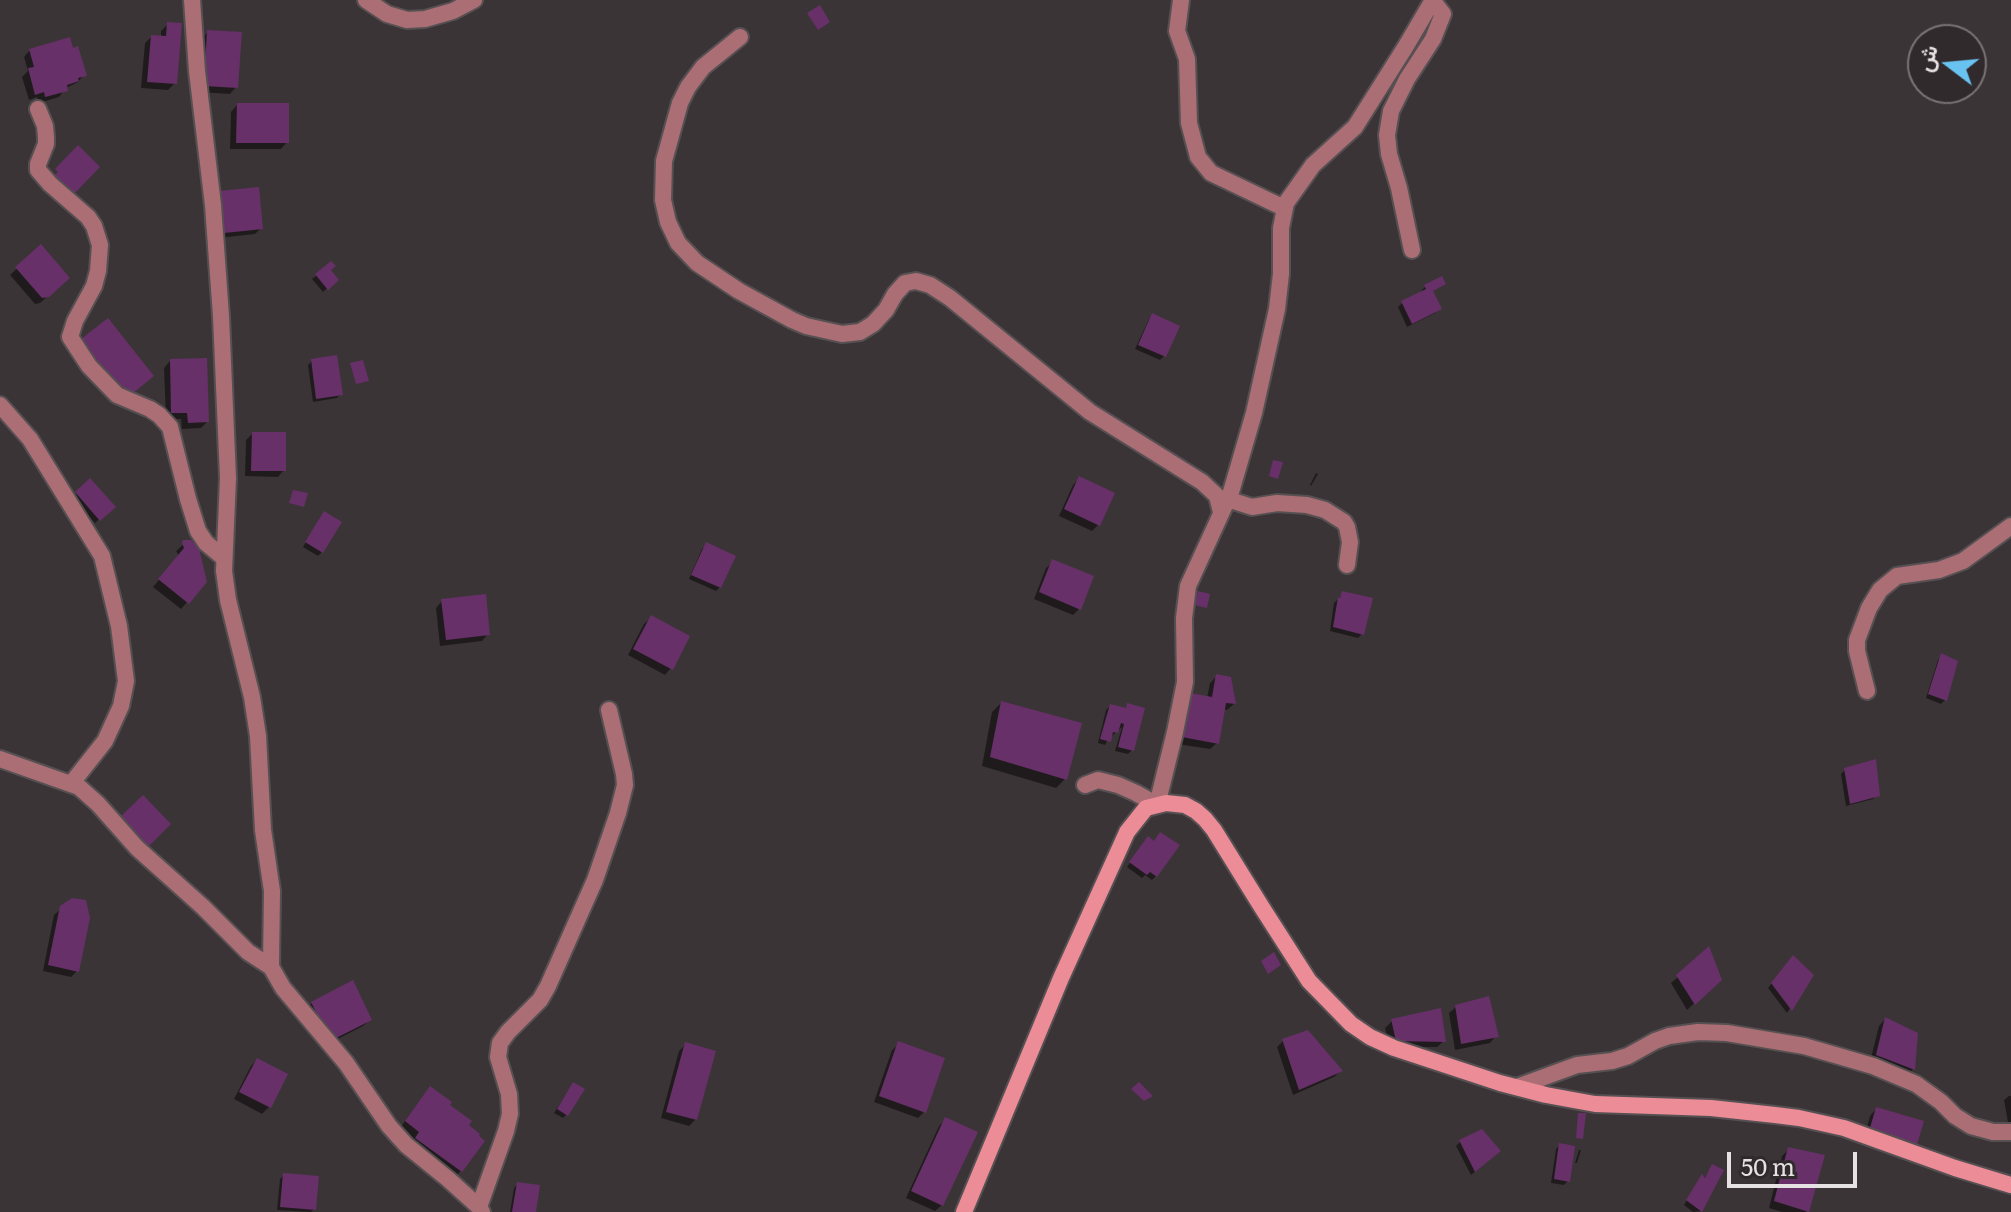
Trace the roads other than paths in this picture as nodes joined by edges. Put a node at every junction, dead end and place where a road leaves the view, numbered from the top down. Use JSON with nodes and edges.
{"nodes":[{"id":1,"x":192,"y":0,"type":"edge"},
{"id":2,"x":366,"y":0,"type":"edge"},
{"id":3,"x":474,"y":0,"type":"edge"},
{"id":4,"x":1181,"y":0,"type":"edge"},
{"id":5,"x":1433,"y":0,"type":"edge"},
{"id":6,"x":740,"y":37,"type":"dead end"},
{"id":7,"x":38,"y":109,"type":"dead end"},
{"id":8,"x":1284,"y":208,"type":"junction"},
{"id":9,"x":1412,"y":250,"type":"dead end"},
{"id":10,"x":0,"y":405,"type":"edge"},
{"id":11,"x":1224,"y":505,"type":"junction"},
{"id":12,"x":2011,"y":526,"type":"edge"},
{"id":13,"x":224,"y":558,"type":"junction"},
{"id":14,"x":1347,"y":565,"type":"dead end"},
{"id":15,"x":1867,"y":691,"type":"dead end"},
{"id":16,"x":609,"y":710,"type":"dead end"},
{"id":17,"x":0,"y":759,"type":"edge"},
{"id":18,"x":71,"y":784,"type":"junction"},
{"id":19,"x":1085,"y":785,"type":"dead end"},
{"id":20,"x":1157,"y":805,"type":"junction"},
{"id":21,"x":271,"y":967,"type":"junction"},
{"id":22,"x":1517,"y":1087,"type":"junction"},
{"id":23,"x":2011,"y":1132,"type":"edge"},
{"id":24,"x":2011,"y":1185,"type":"edge"},
{"id":25,"x":480,"y":1209,"type":"edge"},
{"id":26,"x":964,"y":1212,"type":"edge"}],
"edges":[{"from":1,"to":13,"type":"street"},
{"from":2,"to":3,"type":"street"},
{"from":4,"to":8,"type":"street"},
{"from":5,"to":8,"type":"street"},
{"from":5,"to":9,"type":"street"},
{"from":6,"to":11,"type":"street"},
{"from":7,"to":13,"type":"street"},
{"from":8,"to":11,"type":"street"},
{"from":10,"to":18,"type":"street"},
{"from":11,"to":14,"type":"street"},
{"from":11,"to":20,"type":"street"},
{"from":12,"to":15,"type":"street"},
{"from":13,"to":21,"type":"street"},
{"from":16,"to":25,"type":"street"},
{"from":17,"to":18,"type":"street"},
{"from":18,"to":21,"type":"street"},
{"from":19,"to":20,"type":"street"},
{"from":20,"to":22,"type":"street"},
{"from":20,"to":26,"type":"street"},
{"from":21,"to":25,"type":"street"},
{"from":22,"to":23,"type":"street"},
{"from":22,"to":24,"type":"street"}]}
